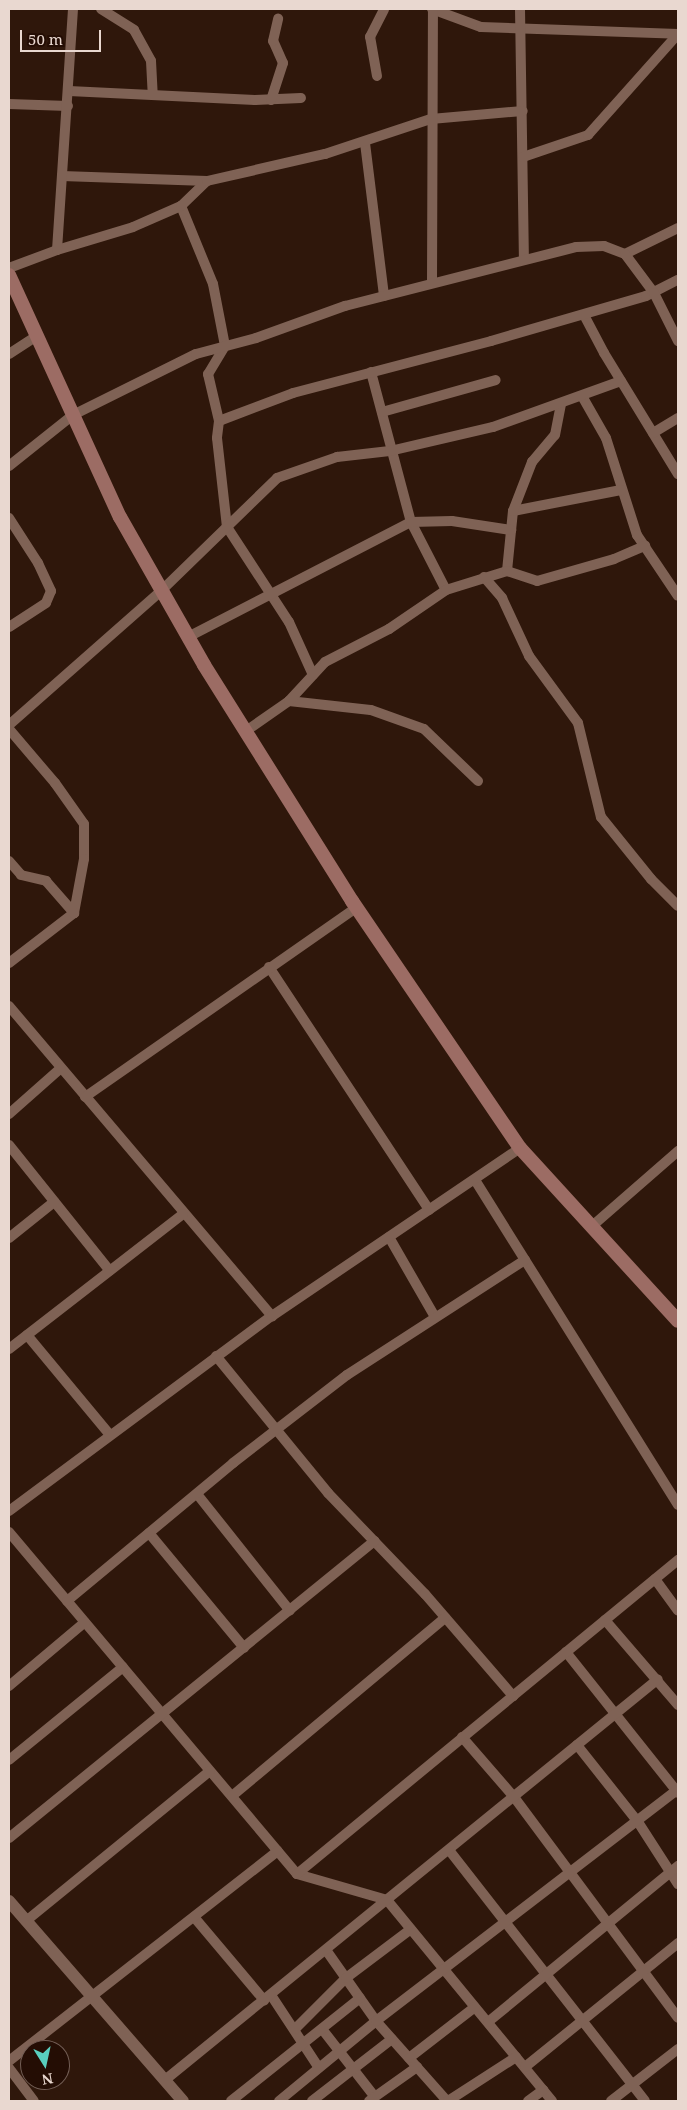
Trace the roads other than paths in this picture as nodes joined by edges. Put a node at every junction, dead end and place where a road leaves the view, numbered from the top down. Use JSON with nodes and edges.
{"nodes":[{"id":1,"x":73,"y":9,"type":"edge"},
{"id":2,"x":100,"y":9,"type":"edge"},
{"id":3,"x":384,"y":9,"type":"edge"},
{"id":4,"x":433,"y":9,"type":"edge"},
{"id":5,"x":520,"y":9,"type":"edge"},
{"id":6,"x":278,"y":19,"type":"dead end"},
{"id":7,"x":521,"y":30,"type":"junction"},
{"id":8,"x":678,"y":34,"type":"edge"},
{"id":9,"x":377,"y":76,"type":"dead end"},
{"id":10,"x":69,"y":91,"type":"junction"},
{"id":11,"x":153,"y":95,"type":"junction"},
{"id":12,"x":301,"y":98,"type":"dead end"},
{"id":13,"x":271,"y":100,"type":"junction"},
{"id":14,"x":9,"y":104,"type":"edge"},
{"id":15,"x":68,"y":106,"type":"junction"},
{"id":16,"x":523,"y":111,"type":"junction"},
{"id":17,"x":431,"y":119,"type":"junction"},
{"id":18,"x":365,"y":143,"type":"junction"},
{"id":19,"x":523,"y":157,"type":"junction"},
{"id":20,"x":62,"y":176,"type":"junction"},
{"id":21,"x":207,"y":181,"type":"junction"},
{"id":22,"x":182,"y":206,"type":"junction"},
{"id":23,"x":678,"y":228,"type":"edge"},
{"id":24,"x":57,"y":250,"type":"junction"},
{"id":25,"x":625,"y":254,"type":"junction"},
{"id":26,"x":524,"y":259,"type":"junction"},
{"id":27,"x":9,"y":268,"type":"edge"},
{"id":28,"x":9,"y":275,"type":"edge"},
{"id":29,"x":678,"y":280,"type":"edge"},
{"id":30,"x":432,"y":283,"type":"junction"},
{"id":31,"x":654,"y":292,"type":"junction"},
{"id":32,"x":384,"y":296,"type":"junction"},
{"id":33,"x":584,"y":315,"type":"junction"},
{"id":34,"x":37,"y":336,"type":"junction"},
{"id":35,"x":678,"y":341,"type":"edge"},
{"id":36,"x":225,"y":346,"type":"junction"},
{"id":37,"x":9,"y":354,"type":"edge"},
{"id":38,"x":370,"y":372,"type":"junction"},
{"id":39,"x":496,"y":380,"type":"dead end"},
{"id":40,"x":620,"y":381,"type":"junction"},
{"id":41,"x":582,"y":396,"type":"junction"},
{"id":42,"x":561,"y":404,"type":"junction"},
{"id":43,"x":382,"y":412,"type":"junction"},
{"id":44,"x":73,"y":415,"type":"junction"},
{"id":45,"x":678,"y":418,"type":"edge"},
{"id":46,"x":219,"y":421,"type":"junction"},
{"id":47,"x":653,"y":433,"type":"junction"},
{"id":48,"x":390,"y":452,"type":"junction"},
{"id":49,"x":9,"y":466,"type":"edge"},
{"id":50,"x":678,"y":474,"type":"edge"},
{"id":51,"x":621,"y":490,"type":"junction"},
{"id":52,"x":513,"y":511,"type":"junction"},
{"id":53,"x":9,"y":518,"type":"edge"},
{"id":54,"x":411,"y":522,"type":"junction"},
{"id":55,"x":227,"y":527,"type":"junction"},
{"id":56,"x":511,"y":530,"type":"junction"},
{"id":57,"x":13,"y":531,"type":"edge"},
{"id":58,"x":645,"y":546,"type":"junction"},
{"id":59,"x":507,"y":571,"type":"junction"},
{"id":60,"x":484,"y":577,"type":"junction"},
{"id":61,"x":446,"y":590,"type":"junction"},
{"id":62,"x":161,"y":591,"type":"junction"},
{"id":63,"x":272,"y":596,"type":"junction"},
{"id":64,"x":678,"y":596,"type":"edge"},
{"id":65,"x":9,"y":627,"type":"edge"},
{"id":66,"x":188,"y":637,"type":"junction"},
{"id":67,"x":313,"y":675,"type":"junction"},
{"id":68,"x":289,"y":701,"type":"junction"},
{"id":69,"x":9,"y":724,"type":"edge"},
{"id":70,"x":9,"y":729,"type":"edge"},
{"id":71,"x":246,"y":732,"type":"junction"},
{"id":72,"x":478,"y":781,"type":"dead end"},
{"id":73,"x":9,"y":861,"type":"edge"},
{"id":74,"x":678,"y":906,"type":"edge"},
{"id":75,"x":356,"y":908,"type":"junction"},
{"id":76,"x":74,"y":913,"type":"junction"},
{"id":77,"x":9,"y":963,"type":"edge"},
{"id":78,"x":269,"y":967,"type":"junction"},
{"id":79,"x":9,"y":1006,"type":"edge"},
{"id":80,"x":61,"y":1068,"type":"junction"},
{"id":81,"x":85,"y":1097,"type":"junction"},
{"id":82,"x":9,"y":1114,"type":"edge"},
{"id":83,"x":9,"y":1145,"type":"edge"},
{"id":84,"x":520,"y":1148,"type":"junction"},
{"id":85,"x":678,"y":1151,"type":"edge"},
{"id":86,"x":475,"y":1180,"type":"junction"},
{"id":87,"x":54,"y":1202,"type":"junction"},
{"id":88,"x":429,"y":1210,"type":"junction"},
{"id":89,"x":183,"y":1214,"type":"junction"},
{"id":90,"x":591,"y":1227,"type":"junction"},
{"id":91,"x":389,"y":1237,"type":"junction"},
{"id":92,"x":9,"y":1238,"type":"edge"},
{"id":93,"x":525,"y":1260,"type":"junction"},
{"id":94,"x":110,"y":1271,"type":"junction"},
{"id":95,"x":272,"y":1316,"type":"junction"},
{"id":96,"x":435,"y":1317,"type":"junction"},
{"id":97,"x":678,"y":1321,"type":"edge"},
{"id":98,"x":27,"y":1335,"type":"junction"},
{"id":99,"x":9,"y":1349,"type":"edge"},
{"id":100,"x":216,"y":1356,"type":"junction"},
{"id":101,"x":278,"y":1431,"type":"junction"},
{"id":102,"x":110,"y":1435,"type":"junction"},
{"id":103,"x":197,"y":1494,"type":"junction"},
{"id":104,"x":678,"y":1505,"type":"edge"},
{"id":105,"x":9,"y":1511,"type":"edge"},
{"id":106,"x":9,"y":1532,"type":"edge"},
{"id":107,"x":149,"y":1533,"type":"junction"},
{"id":108,"x":374,"y":1541,"type":"junction"},
{"id":109,"x":678,"y":1560,"type":"edge"},
{"id":110,"x":655,"y":1579,"type":"junction"},
{"id":111,"x":67,"y":1602,"type":"junction"},
{"id":112,"x":290,"y":1611,"type":"junction"},
{"id":113,"x":678,"y":1611,"type":"edge"},
{"id":114,"x":446,"y":1618,"type":"junction"},
{"id":115,"x":606,"y":1620,"type":"junction"},
{"id":116,"x":85,"y":1622,"type":"junction"},
{"id":117,"x":244,"y":1648,"type":"junction"},
{"id":118,"x":566,"y":1652,"type":"junction"},
{"id":119,"x":123,"y":1667,"type":"junction"},
{"id":120,"x":658,"y":1679,"type":"junction"},
{"id":121,"x":9,"y":1686,"type":"edge"},
{"id":122,"x":513,"y":1696,"type":"junction"},
{"id":123,"x":678,"y":1705,"type":"edge"},
{"id":124,"x":615,"y":1714,"type":"junction"},
{"id":125,"x":163,"y":1715,"type":"junction"},
{"id":126,"x":462,"y":1737,"type":"junction"},
{"id":127,"x":577,"y":1745,"type":"junction"},
{"id":128,"x":9,"y":1760,"type":"edge"},
{"id":129,"x":210,"y":1771,"type":"junction"},
{"id":130,"x":678,"y":1791,"type":"edge"},
{"id":131,"x":232,"y":1796,"type":"junction"},
{"id":132,"x":514,"y":1797,"type":"junction"},
{"id":133,"x":638,"y":1822,"type":"junction"},
{"id":134,"x":9,"y":1838,"type":"edge"},
{"id":135,"x":449,"y":1850,"type":"junction"},
{"id":136,"x":278,"y":1851,"type":"junction"},
{"id":137,"x":674,"y":1869,"type":"edge"},
{"id":138,"x":571,"y":1872,"type":"junction"},
{"id":139,"x":297,"y":1874,"type":"junction"},
{"id":140,"x":678,"y":1884,"type":"edge"},
{"id":141,"x":387,"y":1900,"type":"junction"},
{"id":142,"x":9,"y":1901,"type":"edge"},
{"id":143,"x":194,"y":1917,"type":"junction"},
{"id":144,"x":26,"y":1921,"type":"junction"},
{"id":145,"x":508,"y":1922,"type":"junction"},
{"id":146,"x":609,"y":1923,"type":"junction"},
{"id":147,"x":411,"y":1929,"type":"junction"},
{"id":148,"x":678,"y":1943,"type":"edge"},
{"id":149,"x":326,"y":1950,"type":"junction"},
{"id":150,"x":445,"y":1970,"type":"junction"},
{"id":151,"x":643,"y":1972,"type":"junction"},
{"id":152,"x":548,"y":1973,"type":"junction"},
{"id":153,"x":346,"y":1978,"type":"junction"},
{"id":154,"x":92,"y":1997,"type":"junction"},
{"id":155,"x":268,"y":1998,"type":"junction"},
{"id":156,"x":360,"y":1998,"type":"junction"},
{"id":157,"x":475,"y":2007,"type":"junction"},
{"id":158,"x":678,"y":2018,"type":"edge"},
{"id":159,"x":376,"y":2021,"type":"junction"},
{"id":160,"x":488,"y":2022,"type":"junction"},
{"id":161,"x":580,"y":2022,"type":"junction"},
{"id":162,"x":295,"y":2029,"type":"junction"},
{"id":163,"x":322,"y":2029,"type":"junction"},
{"id":164,"x":392,"y":2039,"type":"junction"},
{"id":165,"x":303,"y":2044,"type":"junction"},
{"id":166,"x":678,"y":2049,"type":"edge"},
{"id":167,"x":338,"y":2053,"type":"junction"},
{"id":168,"x":516,"y":2057,"type":"junction"},
{"id":169,"x":409,"y":2058,"type":"junction"},
{"id":170,"x":9,"y":2061,"type":"edge"},
{"id":171,"x":416,"y":2067,"type":"junction"},
{"id":172,"x":525,"y":2067,"type":"junction"},
{"id":173,"x":9,"y":2068,"type":"edge"},
{"id":174,"x":319,"y":2068,"type":"junction"},
{"id":175,"x":352,"y":2070,"type":"junction"},
{"id":176,"x":165,"y":2080,"type":"junction"},
{"id":177,"x":633,"y":2085,"type":"junction"},
{"id":178,"x":543,"y":2090,"type":"junction"},
{"id":179,"x":372,"y":2099,"type":"edge"},
{"id":180,"x":34,"y":2101,"type":"edge"},
{"id":181,"x":183,"y":2101,"type":"edge"},
{"id":182,"x":231,"y":2101,"type":"edge"},
{"id":183,"x":278,"y":2101,"type":"edge"},
{"id":184,"x":312,"y":2101,"type":"edge"},
{"id":185,"x":448,"y":2101,"type":"edge"},
{"id":186,"x":528,"y":2101,"type":"edge"},
{"id":187,"x":552,"y":2101,"type":"edge"},
{"id":188,"x":611,"y":2101,"type":"edge"},
{"id":189,"x":645,"y":2101,"type":"edge"}],
"edges":[{"from":1,"to":10,"type":"street"},
{"from":2,"to":11,"type":"street"},
{"from":3,"to":9,"type":"street"},
{"from":4,"to":7,"type":"street"},
{"from":4,"to":17,"type":"street"},
{"from":5,"to":7,"type":"street"},
{"from":6,"to":13,"type":"street"},
{"from":7,"to":8,"type":"street"},
{"from":7,"to":16,"type":"street"},
{"from":8,"to":19,"type":"street"},
{"from":10,"to":11,"type":"street"},
{"from":10,"to":15,"type":"street"},
{"from":11,"to":13,"type":"street"},
{"from":12,"to":13,"type":"street"},
{"from":14,"to":15,"type":"street"},
{"from":15,"to":20,"type":"street"},
{"from":16,"to":17,"type":"street"},
{"from":16,"to":19,"type":"street"},
{"from":17,"to":18,"type":"street"},
{"from":17,"to":30,"type":"street"},
{"from":18,"to":21,"type":"street"},
{"from":18,"to":32,"type":"street"},
{"from":19,"to":26,"type":"street"},
{"from":20,"to":21,"type":"street"},
{"from":20,"to":24,"type":"street"},
{"from":21,"to":22,"type":"street"},
{"from":22,"to":24,"type":"street"},
{"from":22,"to":36,"type":"street"},
{"from":23,"to":25,"type":"street"},
{"from":24,"to":27,"type":"street"},
{"from":25,"to":26,"type":"street"},
{"from":25,"to":31,"type":"street"},
{"from":26,"to":30,"type":"street"},
{"from":28,"to":34,"type":"main road"},
{"from":29,"to":31,"type":"street"},
{"from":30,"to":32,"type":"street"},
{"from":31,"to":33,"type":"street"},
{"from":31,"to":35,"type":"street"},
{"from":32,"to":36,"type":"street"},
{"from":33,"to":38,"type":"street"},
{"from":33,"to":40,"type":"street"},
{"from":34,"to":37,"type":"street"},
{"from":34,"to":44,"type":"main road"},
{"from":36,"to":44,"type":"street"},
{"from":36,"to":46,"type":"street"},
{"from":38,"to":43,"type":"street"},
{"from":38,"to":46,"type":"street"},
{"from":39,"to":43,"type":"street"},
{"from":40,"to":41,"type":"street"},
{"from":40,"to":47,"type":"street"},
{"from":41,"to":42,"type":"street"},
{"from":41,"to":51,"type":"street"},
{"from":42,"to":48,"type":"street"},
{"from":42,"to":52,"type":"street"},
{"from":43,"to":48,"type":"street"},
{"from":44,"to":49,"type":"street"},
{"from":44,"to":62,"type":"main road"},
{"from":45,"to":47,"type":"street"},
{"from":46,"to":55,"type":"street"},
{"from":47,"to":50,"type":"street"},
{"from":48,"to":54,"type":"street"},
{"from":48,"to":55,"type":"street"},
{"from":51,"to":52,"type":"street"},
{"from":51,"to":58,"type":"street"},
{"from":52,"to":56,"type":"street"},
{"from":53,"to":57,"type":"street"},
{"from":54,"to":56,"type":"street"},
{"from":54,"to":61,"type":"street"},
{"from":54,"to":63,"type":"street"},
{"from":55,"to":62,"type":"street"},
{"from":55,"to":63,"type":"street"},
{"from":56,"to":59,"type":"street"},
{"from":57,"to":65,"type":"street"},
{"from":58,"to":59,"type":"street"},
{"from":58,"to":64,"type":"street"},
{"from":59,"to":60,"type":"street"},
{"from":60,"to":61,"type":"street"},
{"from":60,"to":74,"type":"street"},
{"from":61,"to":67,"type":"street"},
{"from":62,"to":66,"type":"main road"},
{"from":62,"to":69,"type":"street"},
{"from":63,"to":66,"type":"street"},
{"from":63,"to":67,"type":"street"},
{"from":66,"to":71,"type":"main road"},
{"from":67,"to":68,"type":"street"},
{"from":68,"to":71,"type":"street"},
{"from":68,"to":72,"type":"street"},
{"from":70,"to":76,"type":"street"},
{"from":71,"to":75,"type":"main road"},
{"from":73,"to":76,"type":"street"},
{"from":75,"to":78,"type":"street"},
{"from":75,"to":84,"type":"main road"},
{"from":76,"to":77,"type":"street"},
{"from":78,"to":81,"type":"street"},
{"from":78,"to":88,"type":"street"},
{"from":79,"to":80,"type":"street"},
{"from":80,"to":81,"type":"street"},
{"from":80,"to":82,"type":"street"},
{"from":81,"to":89,"type":"street"},
{"from":83,"to":87,"type":"street"},
{"from":84,"to":86,"type":"street"},
{"from":84,"to":90,"type":"main road"},
{"from":85,"to":90,"type":"street"},
{"from":86,"to":88,"type":"street"},
{"from":86,"to":93,"type":"street"},
{"from":87,"to":92,"type":"street"},
{"from":87,"to":94,"type":"street"},
{"from":88,"to":91,"type":"street"},
{"from":89,"to":94,"type":"street"},
{"from":89,"to":95,"type":"street"},
{"from":90,"to":97,"type":"main road"},
{"from":91,"to":95,"type":"street"},
{"from":91,"to":96,"type":"street"},
{"from":93,"to":96,"type":"street"},
{"from":93,"to":104,"type":"street"},
{"from":94,"to":98,"type":"street"},
{"from":95,"to":100,"type":"street"},
{"from":96,"to":101,"type":"street"},
{"from":98,"to":99,"type":"street"},
{"from":98,"to":102,"type":"street"},
{"from":100,"to":101,"type":"street"},
{"from":100,"to":102,"type":"street"},
{"from":101,"to":103,"type":"street"},
{"from":101,"to":108,"type":"street"},
{"from":102,"to":105,"type":"street"},
{"from":103,"to":107,"type":"street"},
{"from":103,"to":112,"type":"street"},
{"from":106,"to":111,"type":"street"},
{"from":107,"to":111,"type":"street"},
{"from":107,"to":117,"type":"street"},
{"from":108,"to":112,"type":"street"},
{"from":108,"to":114,"type":"street"},
{"from":109,"to":110,"type":"street"},
{"from":110,"to":113,"type":"street"},
{"from":110,"to":115,"type":"street"},
{"from":111,"to":116,"type":"street"},
{"from":112,"to":117,"type":"street"},
{"from":114,"to":122,"type":"street"},
{"from":114,"to":131,"type":"street"},
{"from":115,"to":118,"type":"street"},
{"from":115,"to":120,"type":"street"},
{"from":116,"to":119,"type":"street"},
{"from":116,"to":121,"type":"street"},
{"from":117,"to":125,"type":"street"},
{"from":118,"to":122,"type":"street"},
{"from":118,"to":124,"type":"street"},
{"from":119,"to":125,"type":"street"},
{"from":119,"to":128,"type":"street"},
{"from":120,"to":123,"type":"street"},
{"from":120,"to":124,"type":"street"},
{"from":122,"to":126,"type":"street"},
{"from":124,"to":127,"type":"street"},
{"from":124,"to":130,"type":"street"},
{"from":125,"to":129,"type":"street"},
{"from":125,"to":134,"type":"street"},
{"from":126,"to":132,"type":"street"},
{"from":126,"to":139,"type":"street"},
{"from":127,"to":132,"type":"street"},
{"from":127,"to":133,"type":"street"},
{"from":129,"to":131,"type":"street"},
{"from":129,"to":144,"type":"street"},
{"from":130,"to":133,"type":"street"},
{"from":131,"to":136,"type":"street"},
{"from":132,"to":135,"type":"street"},
{"from":132,"to":138,"type":"street"},
{"from":133,"to":137,"type":"street"},
{"from":133,"to":138,"type":"street"},
{"from":135,"to":141,"type":"street"},
{"from":135,"to":145,"type":"street"},
{"from":136,"to":139,"type":"street"},
{"from":136,"to":143,"type":"street"},
{"from":137,"to":140,"type":"street"},
{"from":137,"to":146,"type":"street"},
{"from":138,"to":145,"type":"street"},
{"from":138,"to":146,"type":"street"},
{"from":139,"to":141,"type":"street"},
{"from":141,"to":147,"type":"street"},
{"from":141,"to":149,"type":"street"},
{"from":142,"to":144,"type":"street"},
{"from":143,"to":154,"type":"street"},
{"from":143,"to":155,"type":"street"},
{"from":144,"to":154,"type":"street"},
{"from":145,"to":150,"type":"street"},
{"from":145,"to":152,"type":"street"},
{"from":146,"to":151,"type":"street"},
{"from":146,"to":152,"type":"street"},
{"from":147,"to":150,"type":"street"},
{"from":147,"to":153,"type":"street"},
{"from":148,"to":151,"type":"street"},
{"from":149,"to":153,"type":"street"},
{"from":149,"to":155,"type":"street"},
{"from":150,"to":157,"type":"street"},
{"from":150,"to":159,"type":"street"},
{"from":151,"to":158,"type":"street"},
{"from":151,"to":161,"type":"street"},
{"from":152,"to":160,"type":"street"},
{"from":152,"to":161,"type":"street"},
{"from":153,"to":156,"type":"street"},
{"from":153,"to":162,"type":"street"},
{"from":154,"to":170,"type":"street"},
{"from":154,"to":176,"type":"street"},
{"from":155,"to":162,"type":"street"},
{"from":155,"to":176,"type":"street"},
{"from":156,"to":159,"type":"street"},
{"from":156,"to":163,"type":"street"},
{"from":157,"to":160,"type":"street"},
{"from":157,"to":169,"type":"street"},
{"from":159,"to":164,"type":"street"},
{"from":159,"to":167,"type":"street"},
{"from":160,"to":168,"type":"street"},
{"from":161,"to":172,"type":"street"},
{"from":161,"to":177,"type":"street"},
{"from":162,"to":165,"type":"street"},
{"from":163,"to":165,"type":"street"},
{"from":163,"to":167,"type":"street"},
{"from":164,"to":169,"type":"street"},
{"from":164,"to":175,"type":"street"},
{"from":165,"to":174,"type":"street"},
{"from":165,"to":182,"type":"street"},
{"from":166,"to":177,"type":"street"},
{"from":167,"to":174,"type":"street"},
{"from":167,"to":175,"type":"street"},
{"from":168,"to":172,"type":"street"},
{"from":168,"to":185,"type":"street"},
{"from":169,"to":171,"type":"street"},
{"from":171,"to":179,"type":"street"},
{"from":171,"to":185,"type":"street"},
{"from":172,"to":178,"type":"street"},
{"from":173,"to":180,"type":"street"},
{"from":174,"to":183,"type":"street"},
{"from":175,"to":179,"type":"street"},
{"from":175,"to":184,"type":"street"},
{"from":176,"to":181,"type":"street"},
{"from":177,"to":188,"type":"street"},
{"from":177,"to":189,"type":"street"},
{"from":178,"to":186,"type":"street"},
{"from":178,"to":187,"type":"street"}]}
